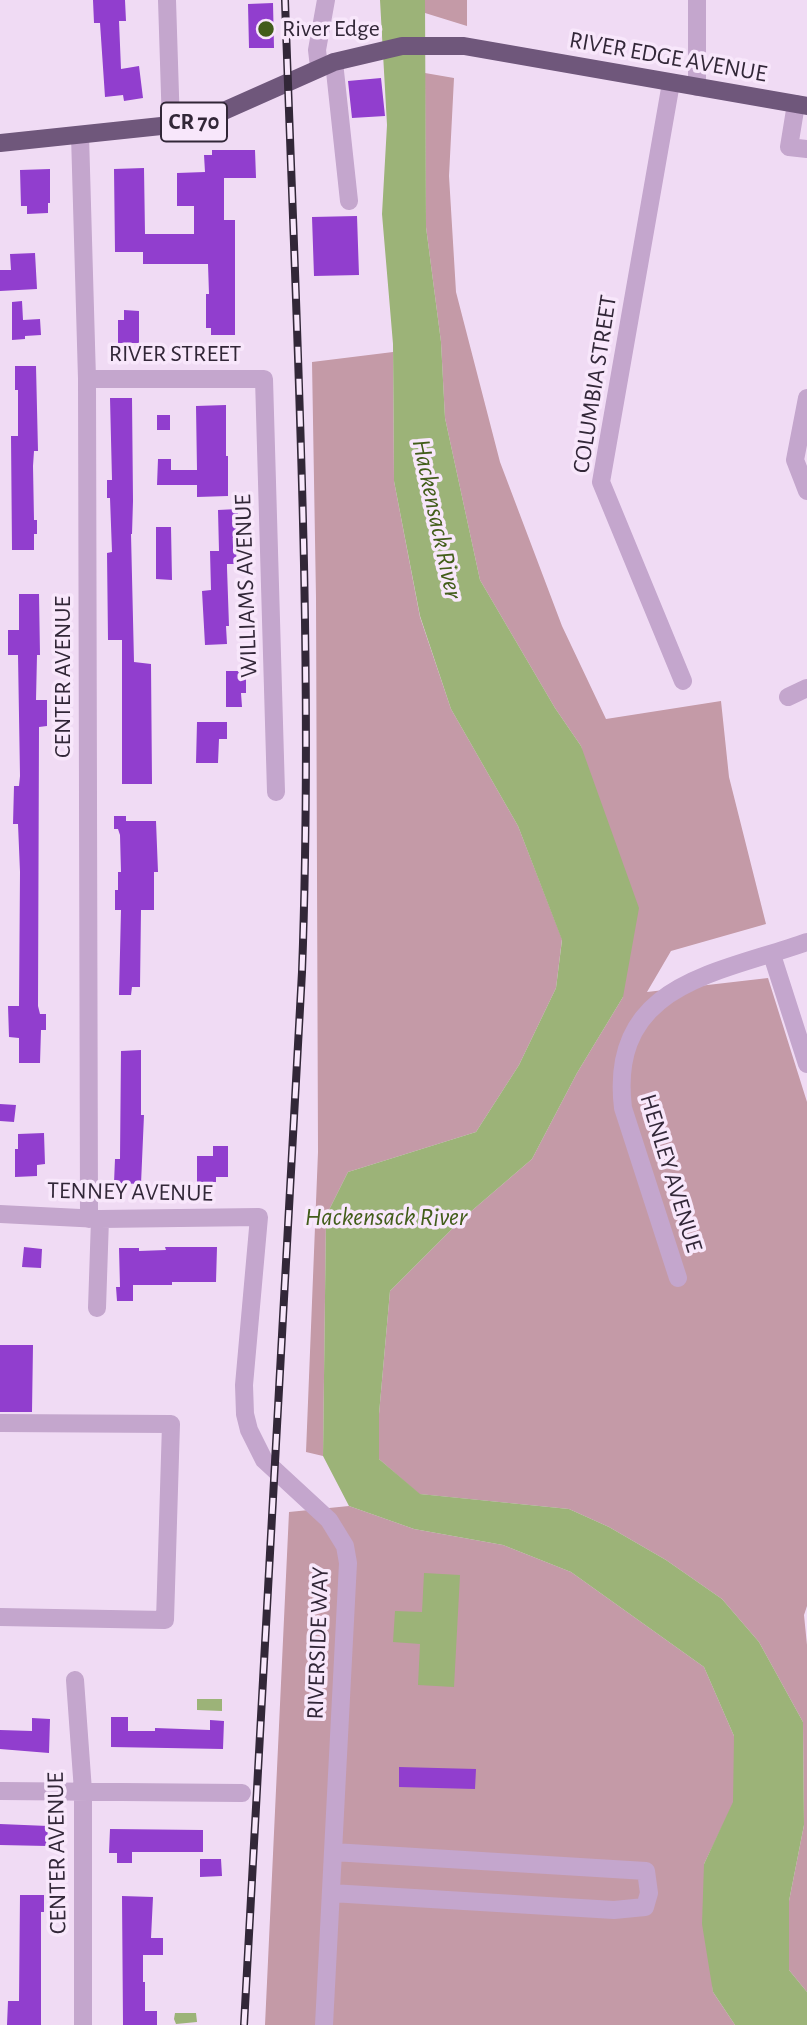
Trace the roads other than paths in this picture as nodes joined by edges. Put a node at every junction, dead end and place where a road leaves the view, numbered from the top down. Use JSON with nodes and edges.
{"nodes":[{"id":1,"x":167,"y":0,"type":"edge"},
{"id":2,"x":326,"y":0,"type":"edge"},
{"id":3,"x":697,"y":0,"type":"edge"},
{"id":4,"x":326,"y":65,"type":"junction"},
{"id":5,"x":671,"y":83,"type":"junction"},
{"id":6,"x":697,"y":87,"type":"junction"},
{"id":7,"x":802,"y":105,"type":"edge"},
{"id":8,"x":171,"y":126,"type":"junction"},
{"id":9,"x":80,"y":135,"type":"junction"},
{"id":10,"x":0,"y":142,"type":"edge"},
{"id":11,"x":807,"y":149,"type":"edge"},
{"id":12,"x":349,"y":201,"type":"dead end"},
{"id":13,"x":87,"y":379,"type":"junction"},
{"id":14,"x":264,"y":379,"type":"joint"},
{"id":15,"x":807,"y":398,"type":"edge"},
{"id":16,"x":807,"y":491,"type":"edge"},
{"id":17,"x":683,"y":681,"type":"dead end"},
{"id":18,"x":807,"y":688,"type":"edge"},
{"id":19,"x":788,"y":696,"type":"dead end"},
{"id":20,"x":275,"y":792,"type":"dead end"},
{"id":21,"x":807,"y":942,"type":"edge"},
{"id":22,"x":772,"y":955,"type":"junction"},
{"id":23,"x":807,"y":1064,"type":"edge"},
{"id":24,"x":0,"y":1214,"type":"edge"},
{"id":25,"x":259,"y":1217,"type":"joint"},
{"id":26,"x":94,"y":1219,"type":"junction"},
{"id":27,"x":678,"y":1278,"type":"dead end"},
{"id":28,"x":97,"y":1308,"type":"dead end"},
{"id":29,"x":0,"y":1423,"type":"edge"},
{"id":30,"x":0,"y":1617,"type":"edge"},
{"id":31,"x":75,"y":1680,"type":"dead end"},
{"id":32,"x":0,"y":1791,"type":"edge"},
{"id":33,"x":83,"y":1791,"type":"junction"},
{"id":34,"x":242,"y":1793,"type":"dead end"},
{"id":35,"x":333,"y":1852,"type":"junction"},
{"id":36,"x":331,"y":1893,"type":"junction"},
{"id":37,"x":83,"y":2025,"type":"edge"},
{"id":38,"x":324,"y":2025,"type":"edge"}],
"edges":[{"from":1,"to":8,"type":"street"},
{"from":2,"to":4,"type":"street"},
{"from":3,"to":6,"type":"street"},
{"from":4,"to":5,"type":"main road","name":"RIVER EDGE AVENUE","number":"CR 70"},
{"from":4,"to":8,"type":"main road","number":"CR 70"},
{"from":4,"to":12,"type":"street"},
{"from":5,"to":6,"type":"main road","name":"RIVER EDGE AVENUE","number":"CR 70"},
{"from":5,"to":17,"type":"street","name":"COLUMBIA STREET"},
{"from":6,"to":7,"type":"main road","name":"RIVER EDGE AVENUE","number":"CR 70"},
{"from":7,"to":11,"type":"street"},
{"from":8,"to":9,"type":"main road","number":"CR 70"},
{"from":9,"to":10,"type":"main road","number":"CR 70"},
{"from":9,"to":13,"type":"street","name":"CENTER AVENUE"},
{"from":13,"to":14,"type":"street","name":"RIVER STREET"},
{"from":13,"to":26,"type":"street","name":"CENTER AVENUE"},
{"from":14,"to":20,"type":"street","name":"WILLIAMS AVENUE"},
{"from":15,"to":16,"type":"street"},
{"from":18,"to":19,"type":"street"},
{"from":21,"to":22,"type":"street","name":"HENLEY AVENUE"},
{"from":22,"to":23,"type":"street"},
{"from":22,"to":27,"type":"street","name":"HENLEY AVENUE"},
{"from":24,"to":26,"type":"street","name":"TENNEY AVENUE"},
{"from":25,"to":26,"type":"street","name":"TENNEY AVENUE"},
{"from":25,"to":35,"type":"street","name":"RIVERSIDE WAY"},
{"from":26,"to":28,"type":"street","name":"CENTER AVENUE"},
{"from":29,"to":30,"type":"street"},
{"from":31,"to":33,"type":"street","name":"CENTER AVENUE"},
{"from":32,"to":33,"type":"street"},
{"from":33,"to":34,"type":"street"},
{"from":33,"to":37,"type":"street","name":"CENTER AVENUE"},
{"from":35,"to":36,"type":"street","name":"RIVERSIDE WAY"},
{"from":35,"to":36,"type":"street"},
{"from":36,"to":38,"type":"street","name":"RIVERSIDE WAY"}]}
